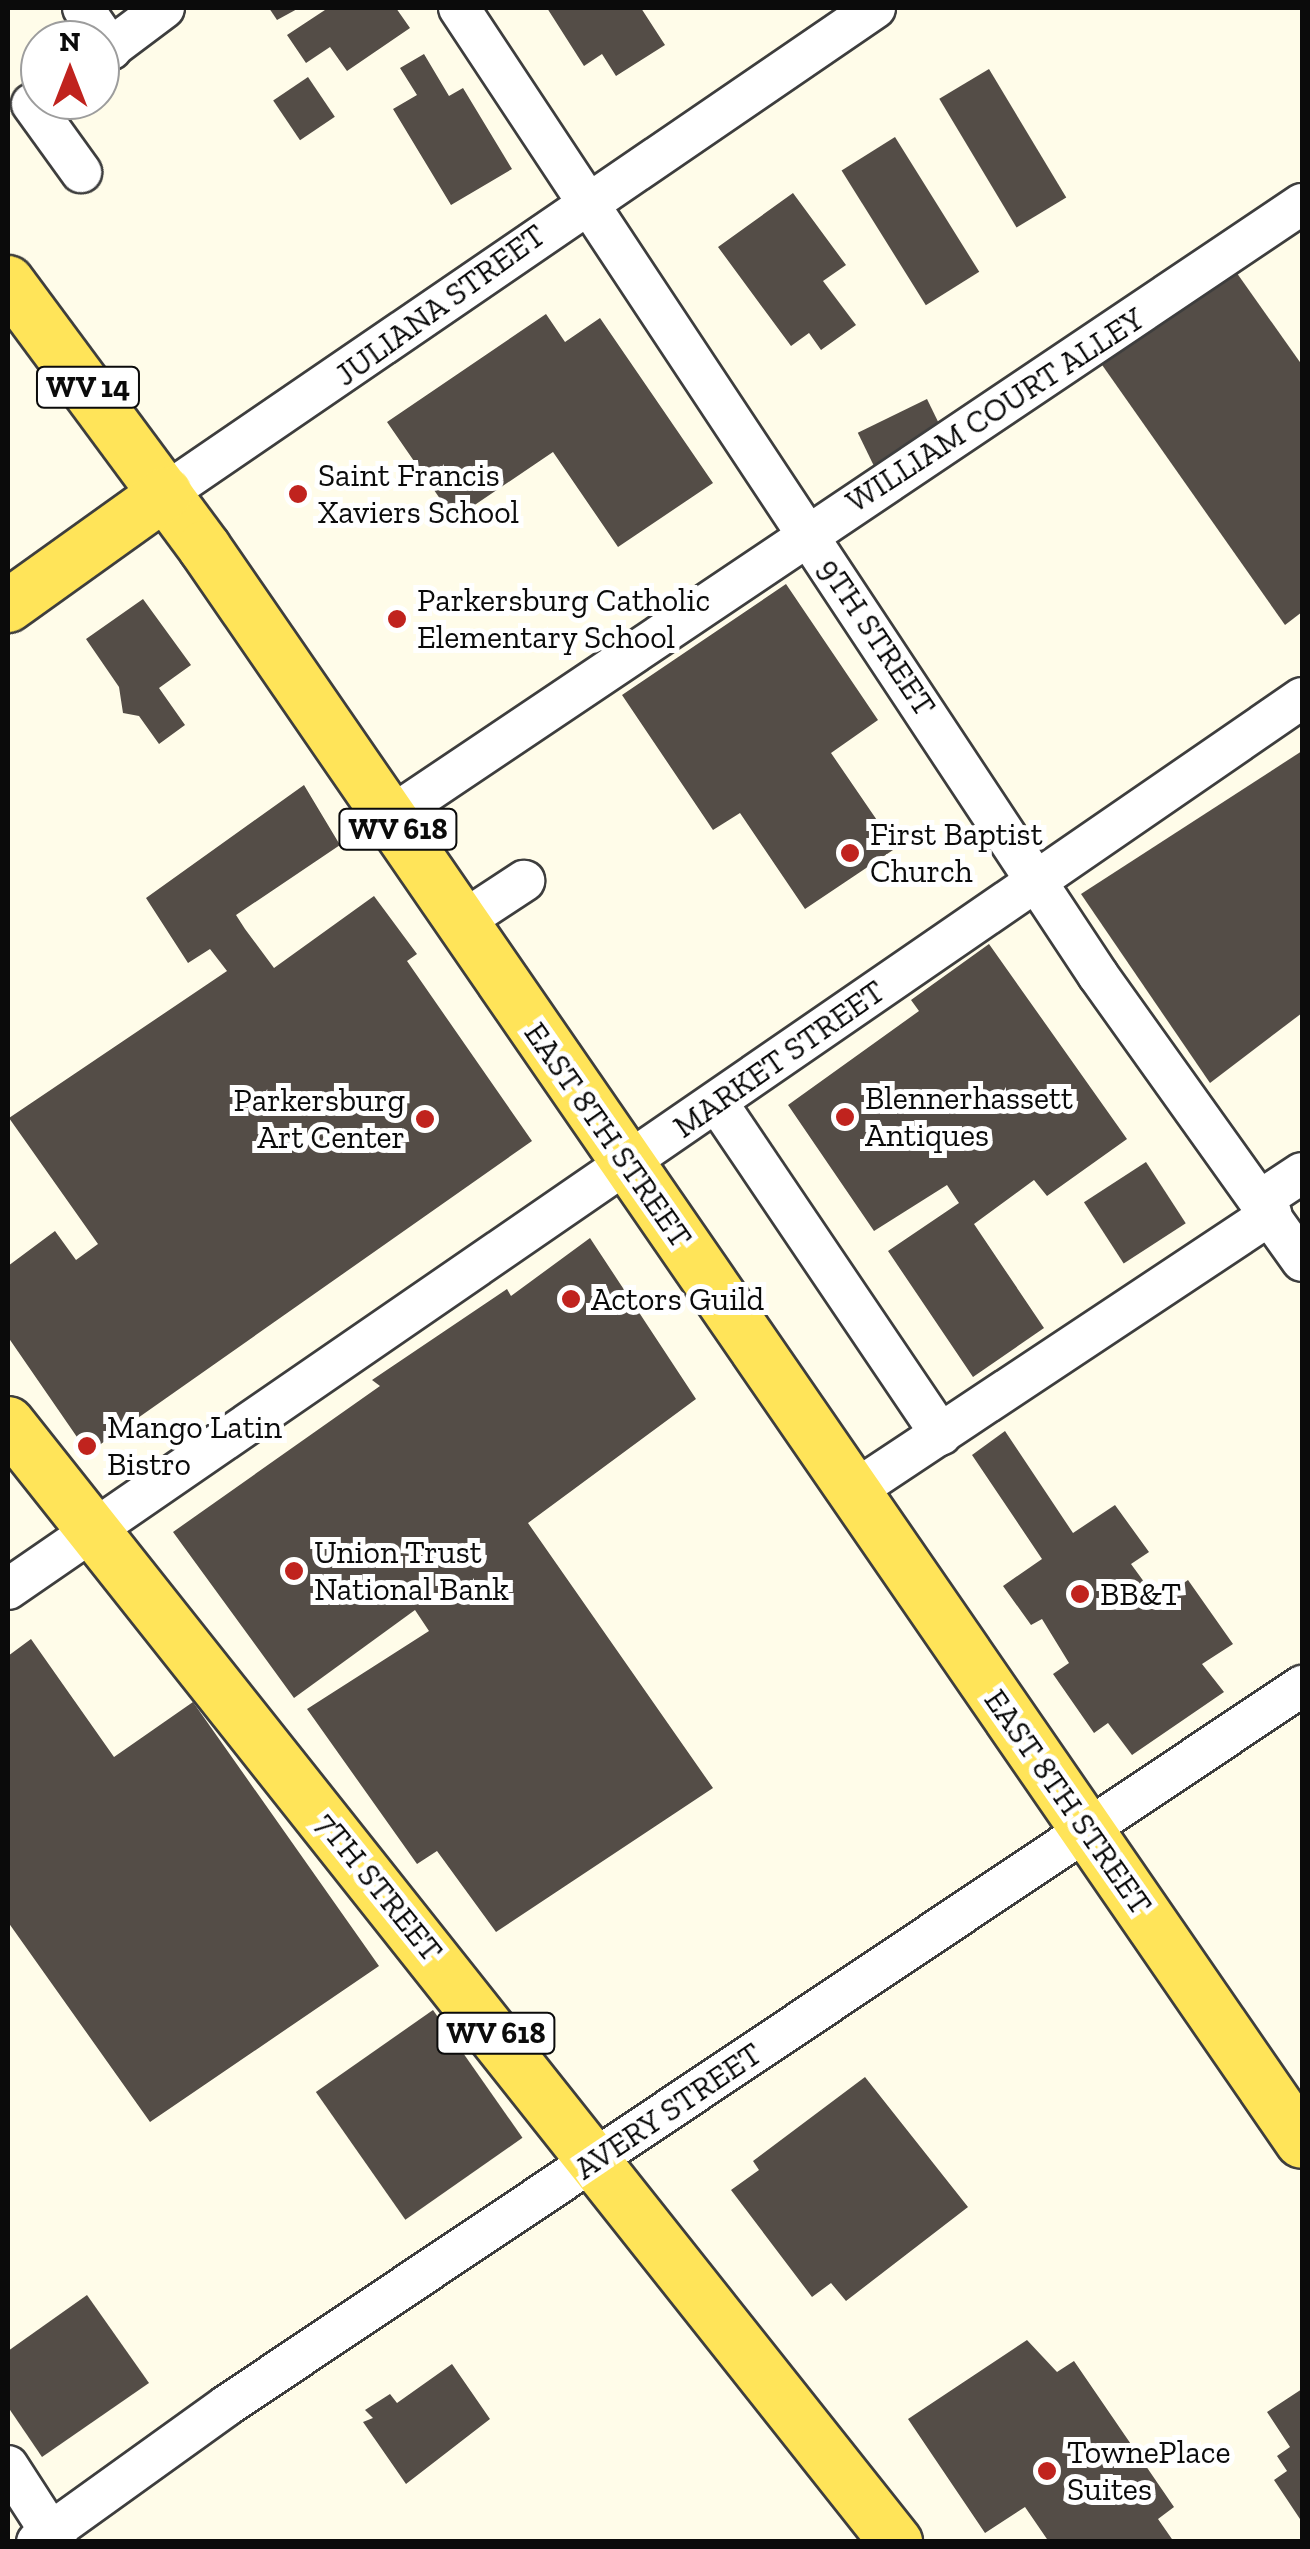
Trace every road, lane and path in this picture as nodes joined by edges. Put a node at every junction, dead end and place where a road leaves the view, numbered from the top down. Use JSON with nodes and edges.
{"nodes":[{"id":1,"x":164,"y":8,"type":"edge"},
{"id":2,"x":459,"y":8,"type":"edge"},
{"id":3,"x":875,"y":8,"type":"edge"},
{"id":4,"x":120,"y":42,"type":"edge"},
{"id":5,"x":37,"y":120,"type":"edge"},
{"id":6,"x":81,"y":172,"type":"dead end"},
{"id":7,"x":586,"y":200,"type":"junction"},
{"id":8,"x":1302,"y":204,"type":"edge"},
{"id":9,"x":8,"y":282,"type":"edge"},
{"id":10,"x":166,"y":493,"type":"junction"},
{"id":11,"x":808,"y":533,"type":"junction"},
{"id":12,"x":8,"y":606,"type":"edge"},
{"id":13,"x":1302,"y":698,"type":"edge"},
{"id":14,"x":390,"y":818,"type":"junction"},
{"id":15,"x":1036,"y":876,"type":"junction"},
{"id":16,"x":524,"y":881,"type":"dead end"},
{"id":17,"x":460,"y":923,"type":"junction"},
{"id":18,"x":718,"y":1104,"type":"junction"},
{"id":19,"x":629,"y":1165,"type":"junction"},
{"id":20,"x":1302,"y":1173,"type":"edge"},
{"id":21,"x":1266,"y":1207,"type":"junction"},
{"id":22,"x":1302,"y":1261,"type":"edge"},
{"id":23,"x":8,"y":1423,"type":"edge"},
{"id":24,"x":941,"y":1435,"type":"junction"},
{"id":25,"x":854,"y":1491,"type":"junction"},
{"id":26,"x":91,"y":1527,"type":"junction"},
{"id":27,"x":8,"y":1589,"type":"edge"},
{"id":28,"x":1302,"y":1686,"type":"edge"},
{"id":29,"x":1087,"y":1830,"type":"junction"},
{"id":30,"x":1302,"y":2142,"type":"edge"},
{"id":31,"x":597,"y":2159,"type":"junction"},
{"id":32,"x":8,"y":2466,"type":"edge"},
{"id":33,"x":48,"y":2538,"type":"edge"},
{"id":34,"x":896,"y":2542,"type":"edge"}],
"edges":[{"from":1,"to":4,"type":"street"},
{"from":2,"to":7,"type":"street","name":"9TH STREET"},
{"from":3,"to":7,"type":"street","name":"JULIANA STREET"},
{"from":5,"to":6,"type":"street"},
{"from":7,"to":10,"type":"street","name":"JULIANA STREET"},
{"from":7,"to":11,"type":"street","name":"9TH STREET"},
{"from":8,"to":11,"type":"street","name":"WILLIAM COURT ALLEY"},
{"from":9,"to":10,"type":"main road","name":"EAST 8TH STREET","number":"WV 14"},
{"from":10,"to":12,"type":"main road","name":"JULIANA STREET"},
{"from":10,"to":14,"type":"main road","name":"EAST 8TH STREET","number":"WV 618"},
{"from":11,"to":14,"type":"street","name":"WILLIAM COURT ALLEY"},
{"from":11,"to":15,"type":"street","name":"9TH STREET"},
{"from":13,"to":15,"type":"street","name":"MARKET STREET"},
{"from":14,"to":17,"type":"main road","name":"EAST 8TH STREET","number":"WV 618"},
{"from":15,"to":18,"type":"street","name":"MARKET STREET"},
{"from":15,"to":21,"type":"street","name":"9TH STREET"},
{"from":16,"to":17,"type":"street"},
{"from":17,"to":19,"type":"main road","name":"EAST 8TH STREET","number":"WV 618"},
{"from":18,"to":19,"type":"street","name":"MARKET STREET"},
{"from":18,"to":24,"type":"street"},
{"from":19,"to":25,"type":"main road","name":"EAST 8TH STREET","number":"WV 618"},
{"from":19,"to":26,"type":"street","name":"MARKET STREET"},
{"from":20,"to":21,"type":"street"},
{"from":21,"to":22,"type":"street","name":"9TH STREET"},
{"from":21,"to":24,"type":"street"},
{"from":23,"to":26,"type":"main road","name":"7TH STREET","number":"WV 618"},
{"from":24,"to":25,"type":"street"},
{"from":25,"to":29,"type":"main road","name":"EAST 8TH STREET","number":"WV 618"},
{"from":26,"to":27,"type":"street","name":"MARKET STREET"},
{"from":26,"to":31,"type":"main road","name":"7TH STREET","number":"WV 618"},
{"from":28,"to":29,"type":"street","name":"AVERY STREET"},
{"from":29,"to":30,"type":"main road","name":"EAST 8TH STREET","number":"WV 618"},
{"from":29,"to":31,"type":"street","name":"AVERY STREET"},
{"from":31,"to":33,"type":"street","name":"AVERY STREET"},
{"from":31,"to":34,"type":"main road","name":"7TH STREET","number":"WV 618"},
{"from":32,"to":33,"type":"street"}]}
